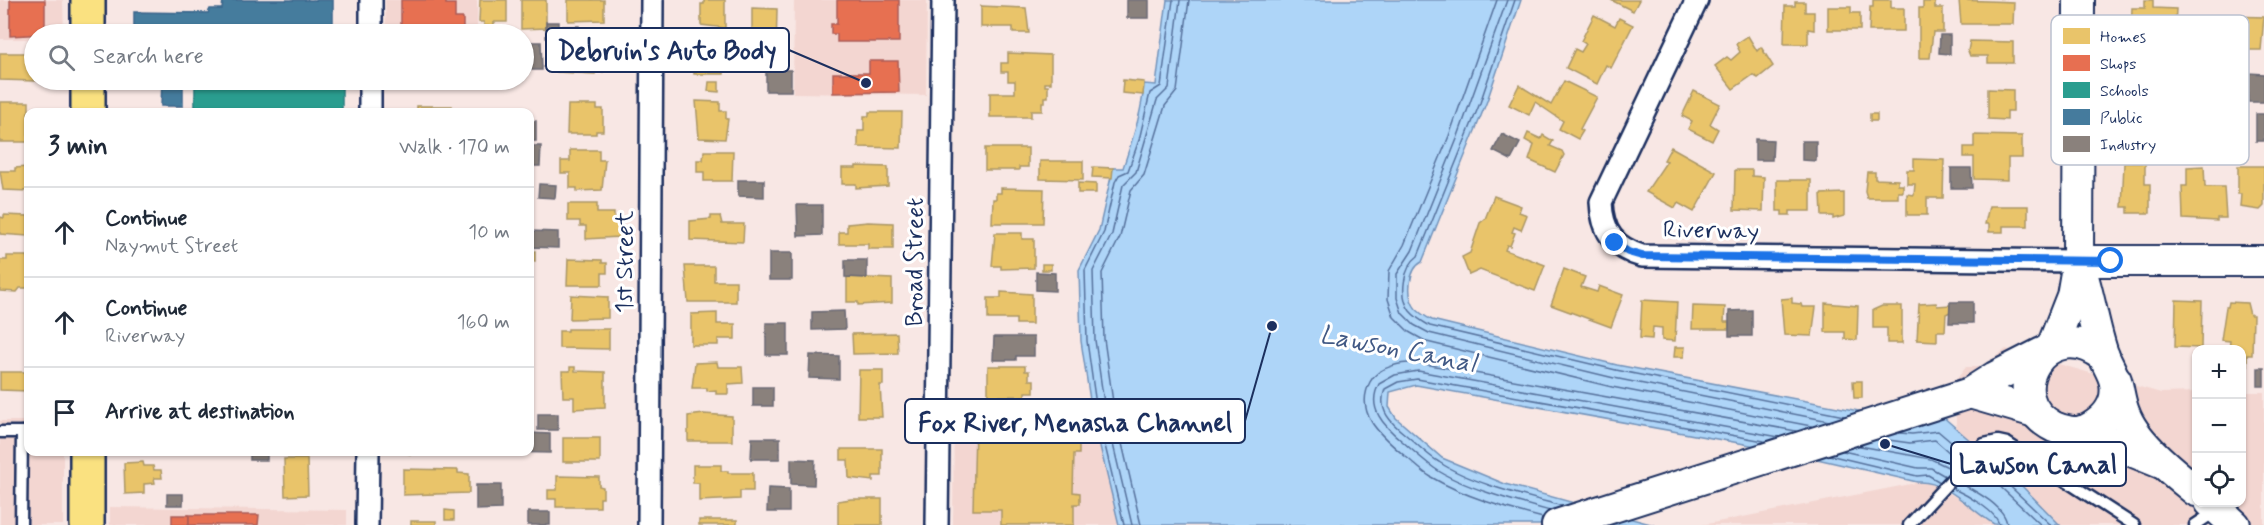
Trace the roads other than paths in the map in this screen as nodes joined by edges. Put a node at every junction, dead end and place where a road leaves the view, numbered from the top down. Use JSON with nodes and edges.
{"nodes":[{"id":1,"x":88,"y":0,"type":"edge"},
{"id":2,"x":371,"y":0,"type":"edge"},
{"id":3,"x":652,"y":0,"type":"edge"},
{"id":4,"x":943,"y":0,"type":"edge"},
{"id":5,"x":1697,"y":0,"type":"edge"},
{"id":6,"x":2079,"y":0,"type":"edge"},
{"id":7,"x":2079,"y":15,"type":"edge"},
{"id":8,"x":88,"y":24,"type":"edge"},
{"id":9,"x":370,"y":24,"type":"edge"},
{"id":10,"x":88,"y":90,"type":"edge"},
{"id":11,"x":370,"y":90,"type":"edge"},
{"id":12,"x":88,"y":108,"type":"edge"},
{"id":13,"x":370,"y":108,"type":"edge"},
{"id":14,"x":2078,"y":165,"type":"edge"},
{"id":15,"x":2078,"y":261,"type":"junction"},
{"id":16,"x":2264,"y":261,"type":"edge"},
{"id":17,"x":2047,"y":350,"type":"junction"},
{"id":18,"x":2110,"y":366,"type":"junction"},
{"id":19,"x":1971,"y":393,"type":"junction"},
{"id":20,"x":2036,"y":412,"type":"junction"},
{"id":21,"x":2082,"y":431,"type":"junction"},
{"id":22,"x":0,"y":432,"type":"edge"},
{"id":23,"x":24,"y":432,"type":"edge"},
{"id":24,"x":24,"y":455,"type":"edge"},
{"id":25,"x":87,"y":456,"type":"edge"},
{"id":26,"x":368,"y":456,"type":"edge"},
{"id":27,"x":2164,"y":464,"type":"junction"},
{"id":28,"x":2211,"y":511,"type":"edge"},
{"id":29,"x":86,"y":519,"type":"edge"},
{"id":30,"x":21,"y":525,"type":"edge"},
{"id":31,"x":367,"y":525,"type":"edge"},
{"id":32,"x":649,"y":525,"type":"edge"},
{"id":33,"x":938,"y":525,"type":"edge"},
{"id":34,"x":1557,"y":525,"type":"edge"},
{"id":35,"x":1909,"y":525,"type":"edge"},
{"id":36,"x":2134,"y":525,"type":"edge"}],
"edges":[{"from":1,"to":8,"type":"main road"},
{"from":2,"to":9,"type":"street"},
{"from":3,"to":32,"type":"street","name":"1st Street"},
{"from":4,"to":33,"type":"street","name":"Broad Street"},
{"from":5,"to":15,"type":"street","name":"Riverway"},
{"from":6,"to":7,"type":"main road"},
{"from":10,"to":12,"type":"main road"},
{"from":11,"to":13,"type":"street"},
{"from":14,"to":15,"type":"main road"},
{"from":15,"to":16,"type":"main road"},
{"from":15,"to":17,"type":"main road"},
{"from":15,"to":18,"type":"main road"},
{"from":17,"to":18,"type":"main road"},
{"from":17,"to":19,"type":"main road"},
{"from":17,"to":20,"type":"main road"},
{"from":18,"to":21,"type":"main road"},
{"from":18,"to":27,"type":"main road"},
{"from":19,"to":20,"type":"main road"},
{"from":19,"to":34,"type":"main road"},
{"from":20,"to":21,"type":"main road"},
{"from":21,"to":27,"type":"main road"},
{"from":22,"to":23,"type":"lane"},
{"from":24,"to":30,"type":"lane"},
{"from":25,"to":29,"type":"main road"},
{"from":26,"to":31,"type":"street"},
{"from":27,"to":28,"type":"main road"},
{"from":35,"to":36,"type":"lane"}]}
